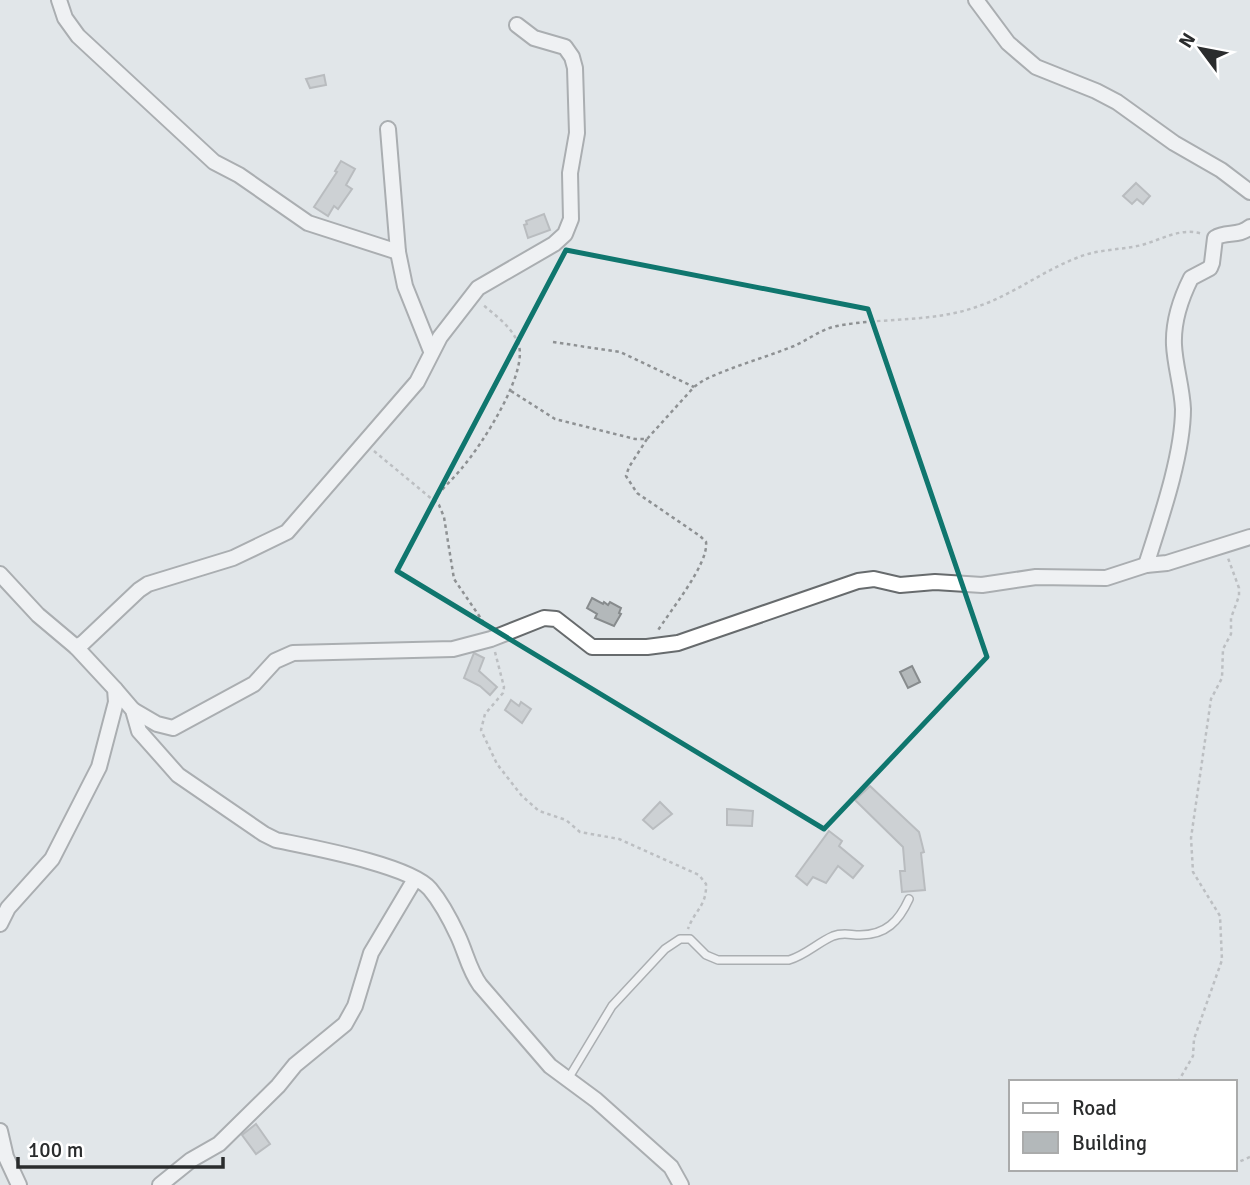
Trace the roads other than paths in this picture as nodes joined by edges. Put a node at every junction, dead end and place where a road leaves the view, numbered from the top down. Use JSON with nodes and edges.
{"nodes":[{"id":1,"x":59,"y":0,"type":"edge"},
{"id":2,"x":976,"y":0,"type":"edge"},
{"id":3,"x":517,"y":25,"type":"dead end"},
{"id":4,"x":388,"y":129,"type":"dead end"},
{"id":5,"x":1250,"y":192,"type":"edge"},
{"id":6,"x":1250,"y":227,"type":"edge"},
{"id":7,"x":398,"y":252,"type":"junction"},
{"id":8,"x":431,"y":351,"type":"junction"},
{"id":9,"x":1250,"y":537,"type":"edge"},
{"id":10,"x":1146,"y":565,"type":"junction"},
{"id":11,"x":0,"y":574,"type":"edge"},
{"id":12,"x":76,"y":647,"type":"junction"},
{"id":13,"x":115,"y":689,"type":"junction"},
{"id":14,"x":133,"y":710,"type":"junction"},
{"id":15,"x":173,"y":728,"type":"junction"},
{"id":16,"x":152,"y":743,"type":"junction"},
{"id":17,"x":415,"y":879,"type":"junction"},
{"id":18,"x":909,"y":899,"type":"dead end"},
{"id":19,"x":0,"y":924,"type":"edge"},
{"id":20,"x":567,"y":1079,"type":"junction"},
{"id":21,"x":0,"y":1131,"type":"edge"},
{"id":22,"x":19,"y":1185,"type":"edge"},
{"id":23,"x":160,"y":1185,"type":"edge"},
{"id":24,"x":681,"y":1185,"type":"edge"}],
"edges":[{"from":1,"to":7,"type":"street"},
{"from":2,"to":5,"type":"street"},
{"from":3,"to":8,"type":"street"},
{"from":4,"to":7,"type":"street"},
{"from":6,"to":10,"type":"street"},
{"from":7,"to":8,"type":"street"},
{"from":8,"to":12,"type":"street"},
{"from":9,"to":10,"type":"street"},
{"from":10,"to":15,"type":"street"},
{"from":11,"to":12,"type":"street"},
{"from":12,"to":13,"type":"street"},
{"from":13,"to":14,"type":"street"},
{"from":13,"to":19,"type":"street"},
{"from":14,"to":15,"type":"street"},
{"from":14,"to":16,"type":"street"},
{"from":15,"to":16,"type":"street"},
{"from":16,"to":17,"type":"street"},
{"from":17,"to":20,"type":"street"},
{"from":17,"to":23,"type":"street"},
{"from":18,"to":20,"type":"lane"},
{"from":20,"to":24,"type":"street"},
{"from":21,"to":22,"type":"street"}]}
